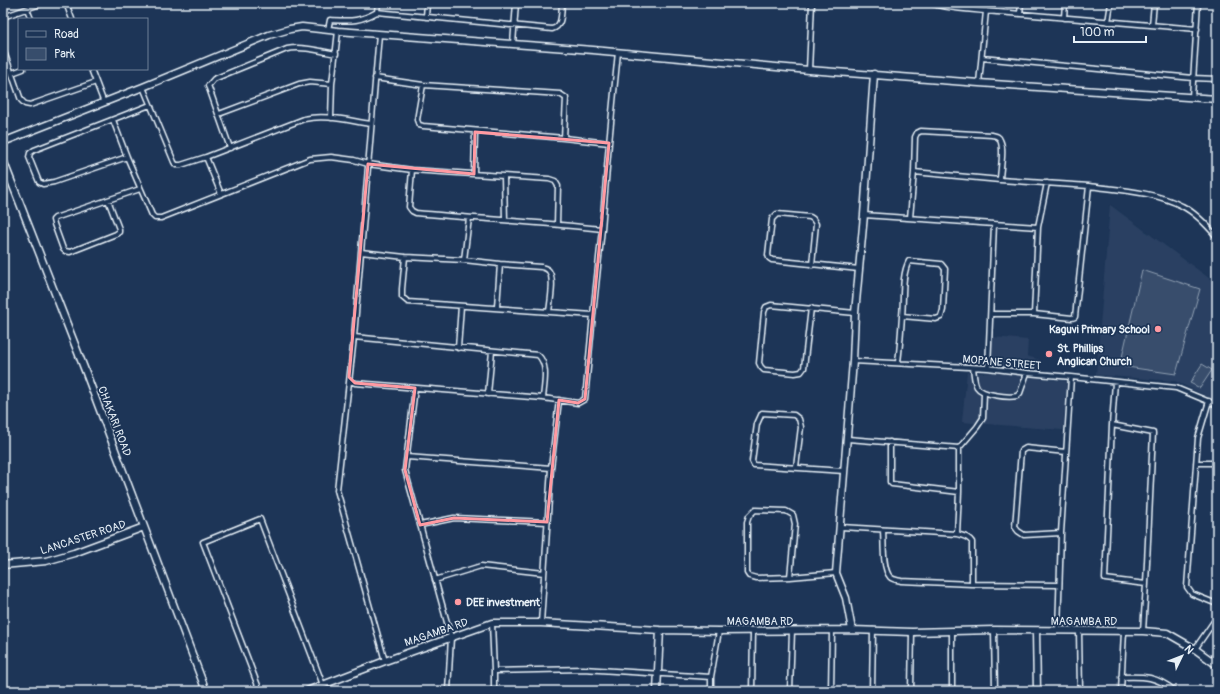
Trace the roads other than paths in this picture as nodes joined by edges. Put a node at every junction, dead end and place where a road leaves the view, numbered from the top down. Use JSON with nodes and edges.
{"nodes":[{"id":1,"x":43,"y":3,"type":"edge"},
{"id":2,"x":66,"y":3,"type":"edge"},
{"id":3,"x":378,"y":3,"type":"edge"},
{"id":4,"x":427,"y":3,"type":"edge"},
{"id":5,"x":516,"y":3,"type":"edge"},
{"id":6,"x":562,"y":3,"type":"edge"},
{"id":7,"x":812,"y":3,"type":"edge"},
{"id":8,"x":931,"y":3,"type":"edge"},
{"id":9,"x":1021,"y":3,"type":"edge"},
{"id":10,"x":1065,"y":3,"type":"edge"},
{"id":11,"x":1111,"y":3,"type":"edge"},
{"id":12,"x":1154,"y":3,"type":"edge"},
{"id":13,"x":1198,"y":3,"type":"edge"},
{"id":14,"x":28,"y":9,"type":"junction"},
{"id":15,"x":986,"y":11,"type":"junction"},
{"id":16,"x":377,"y":12,"type":"junction"},
{"id":17,"x":1020,"y":14,"type":"junction"},
{"id":18,"x":3,"y":17,"type":"edge"},
{"id":19,"x":426,"y":17,"type":"junction"},
{"id":20,"x":31,"y":18,"type":"edge"},
{"id":21,"x":72,"y":18,"type":"edge"},
{"id":22,"x":1064,"y":18,"type":"junction"},
{"id":23,"x":1108,"y":22,"type":"junction"},
{"id":24,"x":514,"y":25,"type":"junction"},
{"id":25,"x":1152,"y":25,"type":"junction"},
{"id":26,"x":1197,"y":29,"type":"junction"},
{"id":27,"x":328,"y":30,"type":"junction"},
{"id":28,"x":338,"y":31,"type":"junction"},
{"id":29,"x":379,"y":34,"type":"junction"},
{"id":30,"x":513,"y":44,"type":"junction"},
{"id":31,"x":3,"y":49,"type":"edge"},
{"id":32,"x":618,"y":52,"type":"junction"},
{"id":33,"x":336,"y":54,"type":"junction"},
{"id":34,"x":982,"y":58,"type":"junction"},
{"id":35,"x":20,"y":70,"type":"edge"},
{"id":36,"x":91,"y":70,"type":"edge"},
{"id":37,"x":809,"y":70,"type":"junction"},
{"id":38,"x":12,"y":73,"type":"junction"},
{"id":39,"x":874,"y":74,"type":"junction"},
{"id":40,"x":375,"y":78,"type":"junction"},
{"id":41,"x":1193,"y":78,"type":"junction"},
{"id":42,"x":1217,"y":79,"type":"edge"},
{"id":43,"x":96,"y":82,"type":"junction"},
{"id":44,"x":979,"y":83,"type":"junction"},
{"id":45,"x":332,"y":84,"type":"junction"},
{"id":46,"x":423,"y":84,"type":"junction"},
{"id":47,"x":143,"y":87,"type":"junction"},
{"id":48,"x":1192,"y":97,"type":"junction"},
{"id":49,"x":1217,"y":99,"type":"edge"},
{"id":50,"x":104,"y":103,"type":"junction"},
{"id":51,"x":150,"y":105,"type":"junction"},
{"id":52,"x":219,"y":114,"type":"junction"},
{"id":53,"x":331,"y":118,"type":"junction"},
{"id":54,"x":113,"y":120,"type":"junction"},
{"id":55,"x":371,"y":124,"type":"junction"},
{"id":56,"x":475,"y":132,"type":"junction"},
{"id":57,"x":564,"y":138,"type":"junction"},
{"id":58,"x":3,"y":142,"type":"edge"},
{"id":59,"x":609,"y":143,"type":"junction"},
{"id":60,"x":230,"y":148,"type":"junction"},
{"id":61,"x":127,"y":157,"type":"junction"},
{"id":62,"x":206,"y":157,"type":"junction"},
{"id":63,"x":3,"y":160,"type":"edge"},
{"id":64,"x":368,"y":164,"type":"junction"},
{"id":65,"x":412,"y":170,"type":"junction"},
{"id":66,"x":914,"y":172,"type":"junction"},
{"id":67,"x":474,"y":174,"type":"junction"},
{"id":68,"x":504,"y":177,"type":"junction"},
{"id":69,"x":1000,"y":180,"type":"junction"},
{"id":70,"x":1047,"y":183,"type":"junction"},
{"id":71,"x":1089,"y":186,"type":"junction"},
{"id":72,"x":140,"y":189,"type":"junction"},
{"id":73,"x":221,"y":194,"type":"junction"},
{"id":74,"x":108,"y":200,"type":"junction"},
{"id":75,"x":864,"y":215,"type":"junction"},
{"id":76,"x":469,"y":218,"type":"junction"},
{"id":77,"x":910,"y":218,"type":"junction"},
{"id":78,"x":506,"y":220,"type":"junction"},
{"id":79,"x":557,"y":224,"type":"junction"},
{"id":80,"x":994,"y":224,"type":"junction"},
{"id":81,"x":1038,"y":227,"type":"junction"},
{"id":82,"x":602,"y":229,"type":"junction"},
{"id":83,"x":1217,"y":236,"type":"edge"},
{"id":84,"x":361,"y":252,"type":"junction"},
{"id":85,"x":405,"y":257,"type":"junction"},
{"id":86,"x":464,"y":260,"type":"junction"},
{"id":87,"x":500,"y":264,"type":"junction"},
{"id":88,"x":812,"y":265,"type":"junction"},
{"id":89,"x":859,"y":269,"type":"junction"},
{"id":90,"x":461,"y":306,"type":"junction"},
{"id":91,"x":497,"y":308,"type":"junction"},
{"id":92,"x":811,"y":308,"type":"junction"},
{"id":93,"x":549,"y":312,"type":"junction"},
{"id":94,"x":855,"y":313,"type":"junction"},
{"id":95,"x":991,"y":314,"type":"junction"},
{"id":96,"x":1034,"y":314,"type":"junction"},
{"id":97,"x":593,"y":315,"type":"junction"},
{"id":98,"x":902,"y":316,"type":"junction"},
{"id":99,"x":354,"y":337,"type":"junction"},
{"id":100,"x":458,"y":348,"type":"junction"},
{"id":101,"x":492,"y":351,"type":"junction"},
{"id":102,"x":853,"y":361,"type":"junction"},
{"id":103,"x":898,"y":362,"type":"junction"},
{"id":104,"x":973,"y":368,"type":"junction"},
{"id":105,"x":988,"y":368,"type":"junction"},
{"id":106,"x":1027,"y":373,"type":"junction"},
{"id":107,"x":1071,"y":377,"type":"junction"},
{"id":108,"x":350,"y":381,"type":"junction"},
{"id":109,"x":1115,"y":382,"type":"junction"},
{"id":110,"x":415,"y":388,"type":"junction"},
{"id":111,"x":984,"y":393,"type":"junction"},
{"id":112,"x":488,"y":394,"type":"junction"},
{"id":113,"x":543,"y":398,"type":"junction"},
{"id":114,"x":559,"y":400,"type":"junction"},
{"id":115,"x":1208,"y":401,"type":"junction"},
{"id":116,"x":1217,"y":405,"type":"edge"},
{"id":117,"x":1112,"y":424,"type":"junction"},
{"id":118,"x":848,"y":439,"type":"junction"},
{"id":119,"x":890,"y":442,"type":"junction"},
{"id":120,"x":959,"y":448,"type":"junction"},
{"id":121,"x":1066,"y":452,"type":"junction"},
{"id":122,"x":407,"y":457,"type":"junction"},
{"id":123,"x":1196,"y":463,"type":"junction"},
{"id":124,"x":1217,"y":463,"type":"edge"},
{"id":125,"x":796,"y":467,"type":"junction"},
{"id":126,"x":551,"y":468,"type":"junction"},
{"id":127,"x":844,"y":471,"type":"junction"},
{"id":128,"x":959,"y":492,"type":"junction"},
{"id":129,"x":547,"y":522,"type":"junction"},
{"id":130,"x":420,"y":525,"type":"junction"},
{"id":131,"x":144,"y":527,"type":"junction"},
{"id":132,"x":841,"y":527,"type":"junction"},
{"id":133,"x":883,"y":530,"type":"junction"},
{"id":134,"x":1061,"y":533,"type":"junction"},
{"id":135,"x":957,"y":534,"type":"junction"},
{"id":136,"x":3,"y":565,"type":"edge"},
{"id":137,"x":544,"y":573,"type":"junction"},
{"id":138,"x":836,"y":573,"type":"junction"},
{"id":139,"x":790,"y":577,"type":"junction"},
{"id":140,"x":435,"y":580,"type":"junction"},
{"id":141,"x":972,"y":584,"type":"junction"},
{"id":142,"x":1146,"y":584,"type":"junction"},
{"id":143,"x":1059,"y":585,"type":"junction"},
{"id":144,"x":1217,"y":604,"type":"edge"},
{"id":145,"x":1217,"y":617,"type":"edge"},
{"id":146,"x":492,"y":623,"type":"junction"},
{"id":147,"x":541,"y":623,"type":"junction"},
{"id":148,"x":660,"y":630,"type":"junction"},
{"id":149,"x":832,"y":630,"type":"junction"},
{"id":150,"x":852,"y":630,"type":"junction"},
{"id":151,"x":873,"y":630,"type":"junction"},
{"id":152,"x":994,"y":630,"type":"junction"},
{"id":153,"x":719,"y":631,"type":"junction"},
{"id":154,"x":753,"y":631,"type":"junction"},
{"id":155,"x":792,"y":631,"type":"junction"},
{"id":156,"x":952,"y":631,"type":"junction"},
{"id":157,"x":1058,"y":631,"type":"junction"},
{"id":158,"x":1080,"y":631,"type":"junction"},
{"id":159,"x":1124,"y":631,"type":"junction"},
{"id":160,"x":1143,"y":631,"type":"junction"},
{"id":161,"x":912,"y":632,"type":"junction"},
{"id":162,"x":1036,"y":632,"type":"junction"},
{"id":163,"x":451,"y":637,"type":"junction"},
{"id":164,"x":1195,"y":649,"type":"junction"},
{"id":165,"x":385,"y":661,"type":"junction"},
{"id":166,"x":1217,"y":665,"type":"edge"},
{"id":167,"x":494,"y":671,"type":"junction"},
{"id":168,"x":657,"y":674,"type":"junction"},
{"id":169,"x":711,"y":677,"type":"junction"},
{"id":170,"x":1122,"y":677,"type":"junction"},
{"id":171,"x":323,"y":685,"type":"junction"},
{"id":172,"x":206,"y":691,"type":"edge"},
{"id":173,"x":260,"y":691,"type":"edge"},
{"id":174,"x":307,"y":691,"type":"edge"},
{"id":175,"x":448,"y":691,"type":"edge"},
{"id":176,"x":494,"y":691,"type":"edge"},
{"id":177,"x":657,"y":691,"type":"edge"},
{"id":178,"x":711,"y":691,"type":"edge"},
{"id":179,"x":752,"y":691,"type":"edge"},
{"id":180,"x":790,"y":691,"type":"edge"},
{"id":181,"x":831,"y":691,"type":"edge"},
{"id":182,"x":872,"y":691,"type":"edge"},
{"id":183,"x":911,"y":691,"type":"edge"},
{"id":184,"x":952,"y":691,"type":"edge"},
{"id":185,"x":995,"y":691,"type":"edge"},
{"id":186,"x":1037,"y":691,"type":"edge"},
{"id":187,"x":1080,"y":691,"type":"edge"},
{"id":188,"x":1121,"y":691,"type":"edge"},
{"id":189,"x":1175,"y":691,"type":"edge"}],
"edges":[{"from":1,"to":14,"type":"street"},
{"from":2,"to":21,"type":"street"},
{"from":3,"to":16,"type":"street"},
{"from":4,"to":19,"type":"street"},
{"from":5,"to":24,"type":"street"},
{"from":6,"to":24,"type":"street"},
{"from":7,"to":37,"type":"street"},
{"from":8,"to":15,"type":"street"},
{"from":9,"to":17,"type":"street"},
{"from":10,"to":22,"type":"street"},
{"from":11,"to":23,"type":"street"},
{"from":12,"to":25,"type":"street"},
{"from":13,"to":26,"type":"street"},
{"from":14,"to":18,"type":"street"},
{"from":14,"to":20,"type":"street"},
{"from":15,"to":17,"type":"street"},
{"from":15,"to":34,"type":"street"},
{"from":16,"to":19,"type":"street"},
{"from":16,"to":27,"type":"street"},
{"from":17,"to":22,"type":"street"},
{"from":19,"to":24,"type":"street"},
{"from":22,"to":23,"type":"street"},
{"from":23,"to":25,"type":"street"},
{"from":24,"to":30,"type":"street"},
{"from":25,"to":26,"type":"street"},
{"from":26,"to":41,"type":"street"},
{"from":27,"to":28,"type":"street"},
{"from":27,"to":47,"type":"street"},
{"from":28,"to":29,"type":"street"},
{"from":28,"to":33,"type":"street"},
{"from":29,"to":30,"type":"street"},
{"from":29,"to":40,"type":"street"},
{"from":30,"to":32,"type":"street"},
{"from":31,"to":38,"type":"street"},
{"from":32,"to":37,"type":"street"},
{"from":32,"to":59,"type":"street"},
{"from":33,"to":45,"type":"street"},
{"from":33,"to":52,"type":"street"},
{"from":34,"to":41,"type":"street"},
{"from":34,"to":44,"type":"street"},
{"from":35,"to":38,"type":"street"},
{"from":36,"to":43,"type":"street"},
{"from":37,"to":39,"type":"street"},
{"from":38,"to":43,"type":"street"},
{"from":39,"to":44,"type":"street"},
{"from":39,"to":75,"type":"street"},
{"from":40,"to":46,"type":"street"},
{"from":40,"to":55,"type":"street"},
{"from":41,"to":42,"type":"street"},
{"from":41,"to":48,"type":"street"},
{"from":43,"to":50,"type":"street"},
{"from":44,"to":48,"type":"street"},
{"from":45,"to":52,"type":"street"},
{"from":45,"to":53,"type":"street"},
{"from":46,"to":56,"type":"street"},
{"from":46,"to":57,"type":"street"},
{"from":47,"to":50,"type":"street"},
{"from":47,"to":51,"type":"street"},
{"from":48,"to":49,"type":"street"},
{"from":50,"to":58,"type":"street"},
{"from":51,"to":54,"type":"street"},
{"from":51,"to":62,"type":"street"},
{"from":52,"to":60,"type":"street"},
{"from":53,"to":55,"type":"street"},
{"from":53,"to":60,"type":"street"},
{"from":54,"to":61,"type":"street"},
{"from":54,"to":61,"type":"street"},
{"from":55,"to":64,"type":"street"},
{"from":56,"to":57,"type":"street"},
{"from":56,"to":67,"type":"street"},
{"from":57,"to":59,"type":"street"},
{"from":59,"to":82,"type":"street"},
{"from":60,"to":62,"type":"street"},
{"from":61,"to":72,"type":"street"},
{"from":62,"to":73,"type":"street"},
{"from":63,"to":131,"type":"street","name":"CHAKARI ROAD"},
{"from":64,"to":65,"type":"street"},
{"from":64,"to":73,"type":"street"},
{"from":64,"to":84,"type":"street"},
{"from":65,"to":67,"type":"street"},
{"from":65,"to":76,"type":"street"},
{"from":66,"to":69,"type":"street"},
{"from":66,"to":69,"type":"street"},
{"from":66,"to":77,"type":"street"},
{"from":67,"to":68,"type":"street"},
{"from":68,"to":78,"type":"street"},
{"from":68,"to":79,"type":"street"},
{"from":69,"to":70,"type":"street"},
{"from":70,"to":71,"type":"street"},
{"from":70,"to":81,"type":"street"},
{"from":71,"to":83,"type":"street"},
{"from":71,"to":96,"type":"street"},
{"from":72,"to":73,"type":"street"},
{"from":72,"to":74,"type":"street"},
{"from":74,"to":74,"type":"street"},
{"from":75,"to":77,"type":"street"},
{"from":75,"to":89,"type":"street"},
{"from":76,"to":78,"type":"street"},
{"from":76,"to":86,"type":"street"},
{"from":77,"to":80,"type":"street"},
{"from":78,"to":79,"type":"street"},
{"from":79,"to":82,"type":"street"},
{"from":80,"to":81,"type":"street"},
{"from":80,"to":95,"type":"street"},
{"from":81,"to":96,"type":"street"},
{"from":82,"to":97,"type":"street"},
{"from":84,"to":85,"type":"street"},
{"from":84,"to":99,"type":"street"},
{"from":85,"to":86,"type":"street"},
{"from":85,"to":90,"type":"street"},
{"from":86,"to":87,"type":"street"},
{"from":87,"to":91,"type":"street"},
{"from":87,"to":93,"type":"street"},
{"from":88,"to":88,"type":"street"},
{"from":88,"to":89,"type":"street"},
{"from":89,"to":94,"type":"street"},
{"from":90,"to":91,"type":"street"},
{"from":90,"to":100,"type":"street"},
{"from":91,"to":93,"type":"street"},
{"from":92,"to":92,"type":"street"},
{"from":92,"to":94,"type":"street"},
{"from":93,"to":97,"type":"street"},
{"from":94,"to":102,"type":"street"},
{"from":95,"to":96,"type":"street"},
{"from":95,"to":105,"type":"street"},
{"from":97,"to":114,"type":"street"},
{"from":98,"to":98,"type":"street"},
{"from":98,"to":103,"type":"street"},
{"from":99,"to":100,"type":"street"},
{"from":99,"to":108,"type":"street"},
{"from":100,"to":101,"type":"street"},
{"from":101,"to":112,"type":"street"},
{"from":101,"to":113,"type":"street"},
{"from":102,"to":103,"type":"street","name":"MOPANE STREET"},
{"from":102,"to":118,"type":"street"},
{"from":103,"to":104,"type":"street","name":"MOPANE STREET"},
{"from":104,"to":105,"type":"street","name":"MOPANE STREET"},
{"from":104,"to":111,"type":"street"},
{"from":105,"to":106,"type":"street","name":"MOPANE STREET"},
{"from":106,"to":107,"type":"street","name":"MOPANE STREET"},
{"from":106,"to":111,"type":"street"},
{"from":107,"to":109,"type":"street","name":"MOPANE STREET"},
{"from":107,"to":121,"type":"street"},
{"from":108,"to":110,"type":"street"},
{"from":108,"to":165,"type":"street"},
{"from":109,"to":115,"type":"street","name":"MOPANE STREET"},
{"from":109,"to":117,"type":"street"},
{"from":110,"to":112,"type":"street"},
{"from":110,"to":122,"type":"street"},
{"from":111,"to":120,"type":"street"},
{"from":112,"to":113,"type":"street"},
{"from":113,"to":114,"type":"street"},
{"from":114,"to":126,"type":"street"},
{"from":115,"to":116,"type":"street","name":"MOPANE STREET"},
{"from":115,"to":123,"type":"street"},
{"from":117,"to":142,"type":"street"},
{"from":117,"to":142,"type":"street"},
{"from":118,"to":119,"type":"street"},
{"from":118,"to":127,"type":"street"},
{"from":119,"to":120,"type":"street"},
{"from":119,"to":128,"type":"street"},
{"from":120,"to":128,"type":"street"},
{"from":121,"to":134,"type":"street"},
{"from":121,"to":134,"type":"street"},
{"from":122,"to":126,"type":"street"},
{"from":122,"to":130,"type":"street"},
{"from":123,"to":124,"type":"street"},
{"from":123,"to":144,"type":"street"},
{"from":125,"to":125,"type":"street"},
{"from":125,"to":127,"type":"street"},
{"from":126,"to":129,"type":"street"},
{"from":127,"to":132,"type":"street"},
{"from":128,"to":135,"type":"street"},
{"from":129,"to":130,"type":"street"},
{"from":129,"to":137,"type":"street"},
{"from":130,"to":140,"type":"street"},
{"from":131,"to":136,"type":"street","name":"LANCASTER ROAD"},
{"from":131,"to":172,"type":"street","name":"CHAKARI ROAD"},
{"from":132,"to":133,"type":"street"},
{"from":132,"to":138,"type":"street"},
{"from":133,"to":135,"type":"street"},
{"from":133,"to":141,"type":"street"},
{"from":134,"to":143,"type":"street"},
{"from":135,"to":141,"type":"street"},
{"from":137,"to":140,"type":"street"},
{"from":137,"to":147,"type":"street"},
{"from":138,"to":139,"type":"street"},
{"from":138,"to":150,"type":"street"},
{"from":139,"to":139,"type":"street"},
{"from":140,"to":163,"type":"street"},
{"from":141,"to":143,"type":"street"},
{"from":142,"to":160,"type":"street"},
{"from":143,"to":157,"type":"street"},
{"from":145,"to":164,"type":"street"},
{"from":146,"to":147,"type":"street","name":"MAGAMBA RD"},
{"from":146,"to":163,"type":"street","name":"MAGAMBA RD"},
{"from":146,"to":167,"type":"street"},
{"from":147,"to":148,"type":"street","name":"MAGAMBA RD"},
{"from":148,"to":153,"type":"street","name":"MAGAMBA RD"},
{"from":148,"to":168,"type":"street"},
{"from":149,"to":150,"type":"street","name":"MAGAMBA RD"},
{"from":149,"to":155,"type":"street","name":"MAGAMBA RD"},
{"from":149,"to":181,"type":"street"},
{"from":150,"to":151,"type":"street","name":"MAGAMBA RD"},
{"from":151,"to":161,"type":"street","name":"MAGAMBA RD"},
{"from":151,"to":182,"type":"street"},
{"from":152,"to":156,"type":"street","name":"MAGAMBA RD"},
{"from":152,"to":162,"type":"street","name":"MAGAMBA RD"},
{"from":152,"to":185,"type":"street"},
{"from":153,"to":154,"type":"street","name":"MAGAMBA RD"},
{"from":153,"to":169,"type":"street"},
{"from":154,"to":155,"type":"street","name":"MAGAMBA RD"},
{"from":154,"to":179,"type":"street"},
{"from":155,"to":180,"type":"street"},
{"from":156,"to":161,"type":"street","name":"MAGAMBA RD"},
{"from":156,"to":184,"type":"street"},
{"from":157,"to":158,"type":"street","name":"MAGAMBA RD"},
{"from":157,"to":162,"type":"street","name":"MAGAMBA RD"},
{"from":158,"to":159,"type":"street","name":"MAGAMBA RD"},
{"from":158,"to":187,"type":"street"},
{"from":159,"to":160,"type":"street","name":"MAGAMBA RD"},
{"from":159,"to":170,"type":"street"},
{"from":160,"to":164,"type":"street","name":"MAGAMBA RD"},
{"from":161,"to":183,"type":"street"},
{"from":162,"to":186,"type":"street"},
{"from":163,"to":165,"type":"street","name":"MAGAMBA RD"},
{"from":163,"to":175,"type":"street"},
{"from":164,"to":166,"type":"street","name":"MAGAMBA RD"},
{"from":165,"to":171,"type":"street","name":"MAGAMBA RD"},
{"from":167,"to":168,"type":"street"},
{"from":167,"to":176,"type":"street"},
{"from":168,"to":169,"type":"street"},
{"from":168,"to":177,"type":"street"},
{"from":169,"to":178,"type":"street"},
{"from":170,"to":188,"type":"street"},
{"from":170,"to":189,"type":"street"},
{"from":171,"to":173,"type":"street"},
{"from":171,"to":174,"type":"street","name":"MAGAMBA RD"}]}
